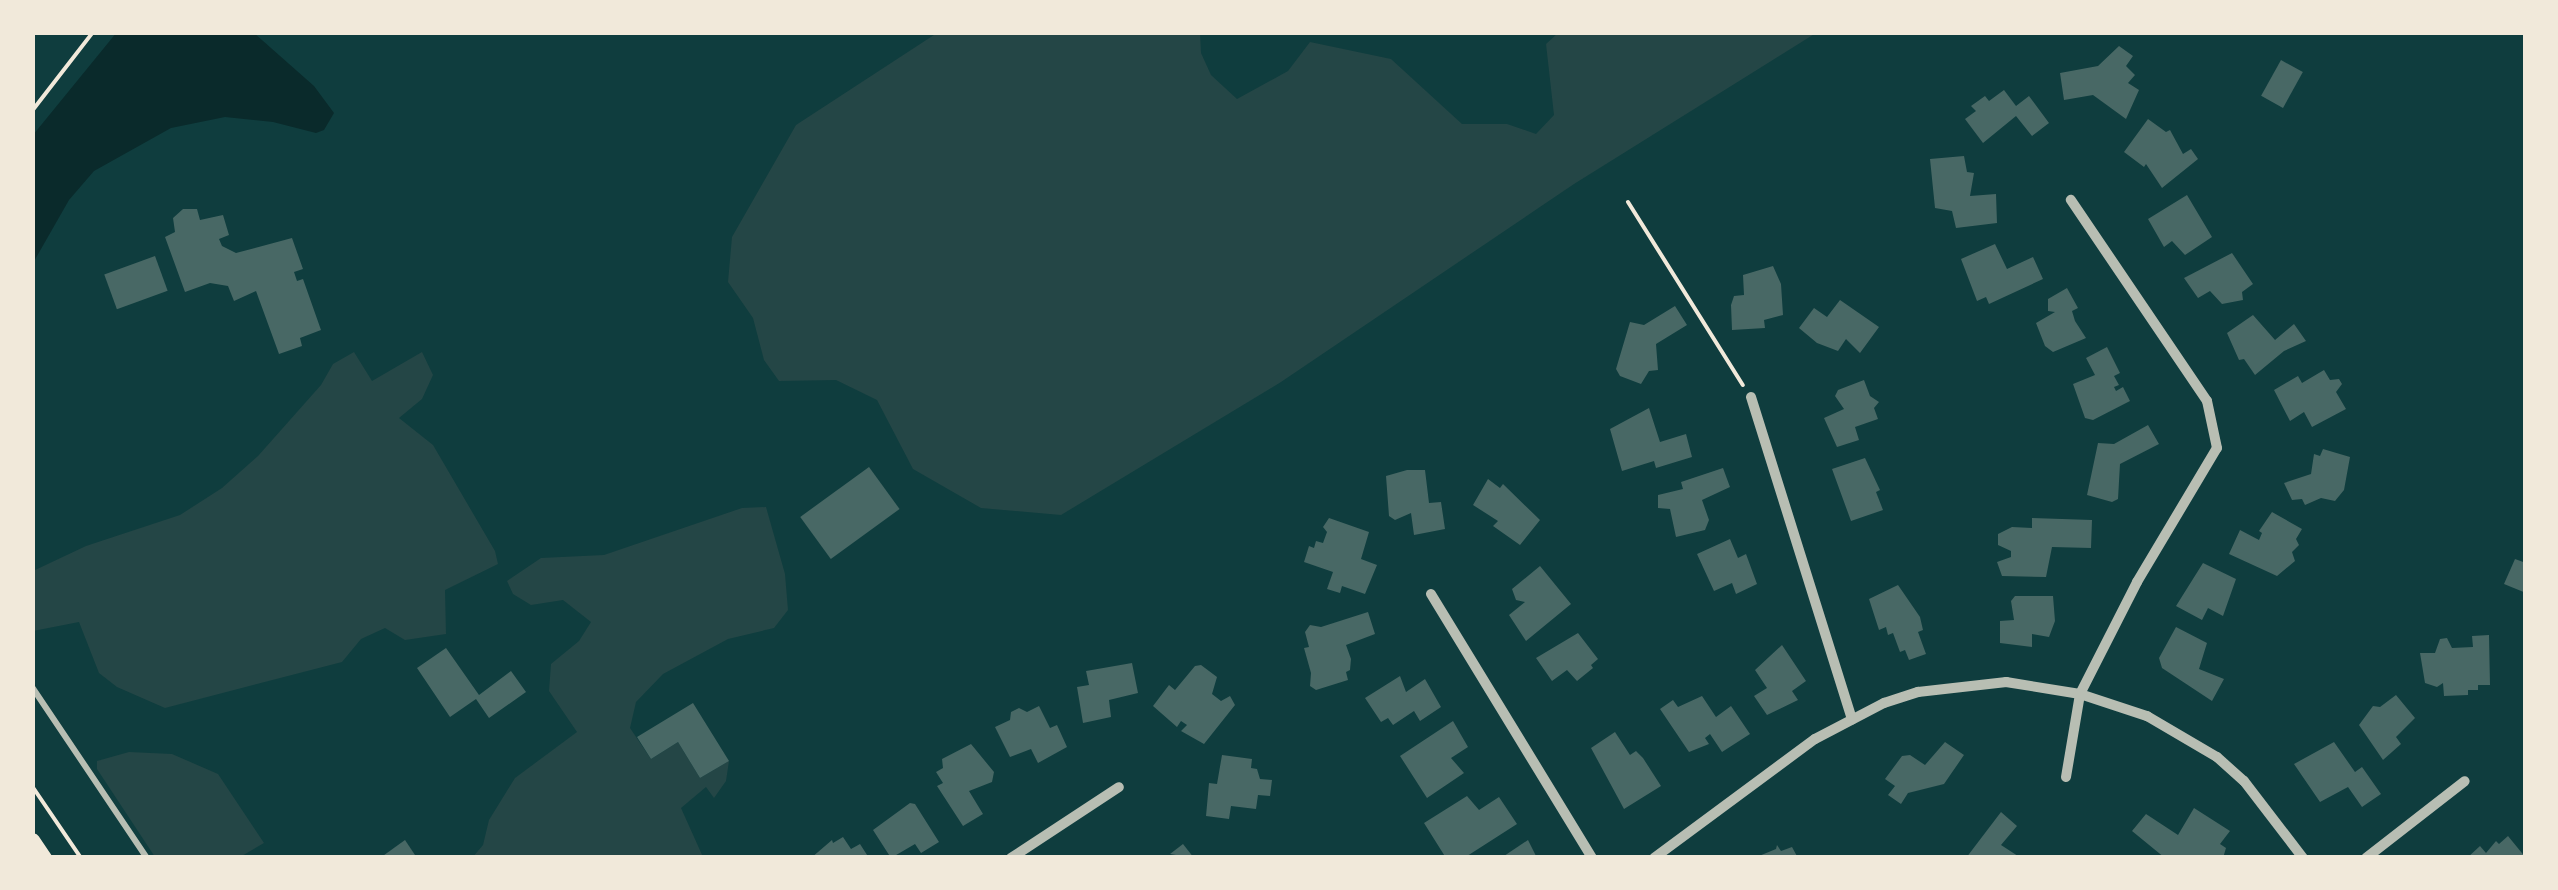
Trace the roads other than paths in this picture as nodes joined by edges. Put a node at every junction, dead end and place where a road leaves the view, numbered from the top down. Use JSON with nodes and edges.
{"nodes":[{"id":1,"x":2072,"y":200,"type":"dead end"},
{"id":2,"x":1750,"y":397,"type":"road end"},
{"id":3,"x":1431,"y":594,"type":"dead end"},
{"id":4,"x":32,"y":686,"type":"edge"},
{"id":5,"x":2080,"y":694,"type":"junction"},
{"id":6,"x":1852,"y":720,"type":"junction"},
{"id":7,"x":2066,"y":776,"type":"dead end"},
{"id":8,"x":2465,"y":781,"type":"dead end"},
{"id":9,"x":1119,"y":787,"type":"dead end"},
{"id":10,"x":32,"y":840,"type":"edge"},
{"id":11,"x":44,"y":858,"type":"edge"},
{"id":12,"x":147,"y":858,"type":"edge"},
{"id":13,"x":1011,"y":858,"type":"edge"},
{"id":14,"x":1592,"y":858,"type":"edge"},
{"id":15,"x":1654,"y":858,"type":"edge"},
{"id":16,"x":2302,"y":858,"type":"edge"},
{"id":17,"x":2366,"y":858,"type":"edge"}],
"edges":[{"from":1,"to":5,"type":"street"},
{"from":2,"to":6,"type":"street"},
{"from":3,"to":14,"type":"street"},
{"from":4,"to":12,"type":"lane"},
{"from":5,"to":6,"type":"street"},
{"from":5,"to":7,"type":"street"},
{"from":5,"to":16,"type":"street"},
{"from":6,"to":15,"type":"street"},
{"from":8,"to":17,"type":"street"},
{"from":9,"to":13,"type":"street"},
{"from":10,"to":11,"type":"main road"}]}
